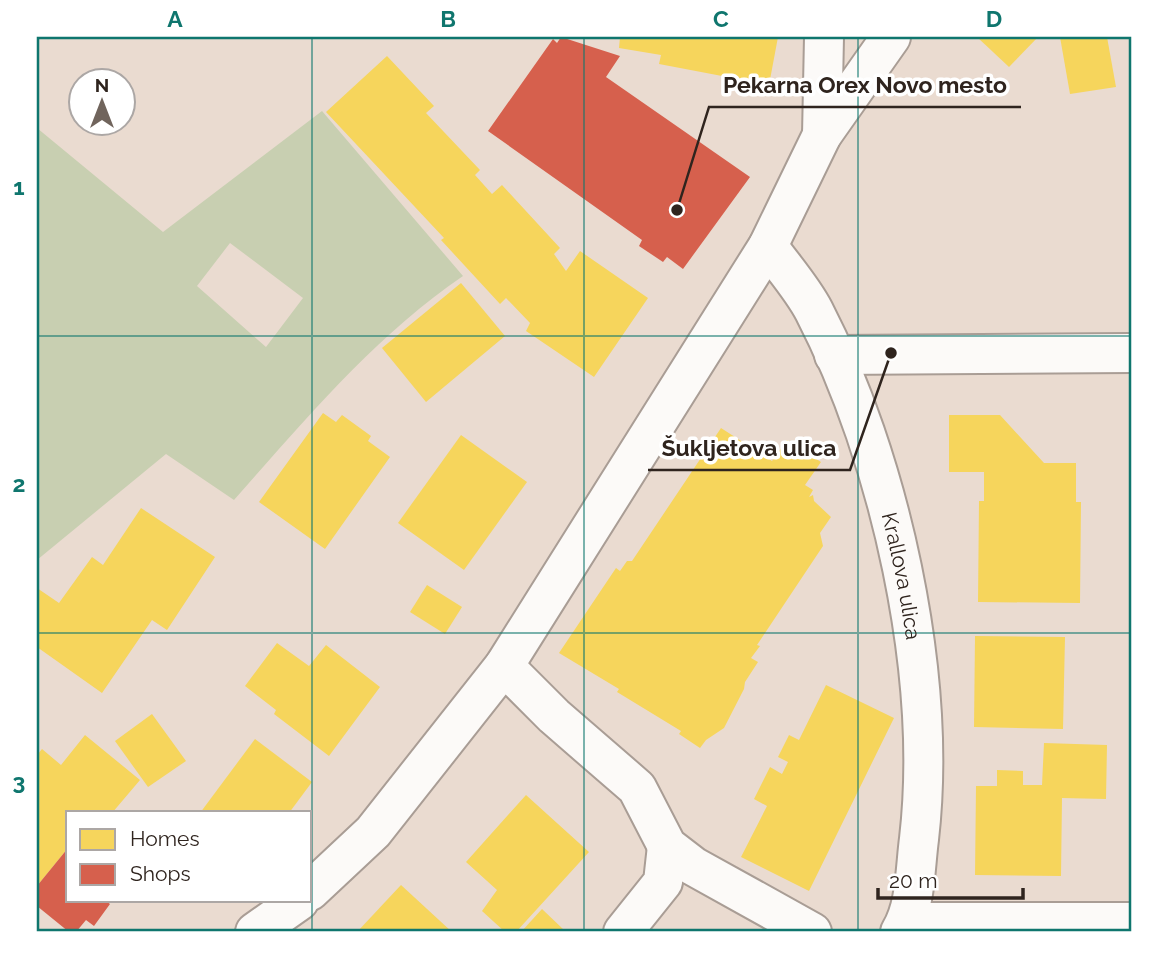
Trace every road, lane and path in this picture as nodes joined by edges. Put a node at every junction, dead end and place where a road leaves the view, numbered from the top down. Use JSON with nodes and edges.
{"nodes":[{"id":1,"x":824,"y":37,"type":"edge"},
{"id":2,"x":891,"y":37,"type":"edge"},
{"id":3,"x":822,"y":135,"type":"junction"},
{"id":4,"x":768,"y":246,"type":"junction"},
{"id":5,"x":1132,"y":353,"type":"edge"},
{"id":6,"x":834,"y":355,"type":"junction"},
{"id":7,"x":504,"y":666,"type":"junction"},
{"id":8,"x":667,"y":846,"type":"junction"},
{"id":9,"x":312,"y":889,"type":"edge"},
{"id":10,"x":298,"y":902,"type":"edge"},
{"id":11,"x":1132,"y":922,"type":"edge"},
{"id":12,"x":903,"y":927,"type":"edge"},
{"id":13,"x":255,"y":932,"type":"edge"},
{"id":14,"x":623,"y":932,"type":"edge"},
{"id":15,"x":812,"y":932,"type":"edge"}],
"edges":[{"from":1,"to":3,"type":"street"},
{"from":2,"to":3,"type":"street"},
{"from":3,"to":4,"type":"street"},
{"from":4,"to":6,"type":"street","name":"Krallova ulica"},
{"from":4,"to":7,"type":"street"},
{"from":5,"to":6,"type":"street"},
{"from":6,"to":12,"type":"street","name":"Krallova ulica"},
{"from":7,"to":8,"type":"street"},
{"from":7,"to":9,"type":"street"},
{"from":8,"to":14,"type":"street"},
{"from":8,"to":15,"type":"street"},
{"from":10,"to":13,"type":"street"},
{"from":11,"to":12,"type":"street"}]}
